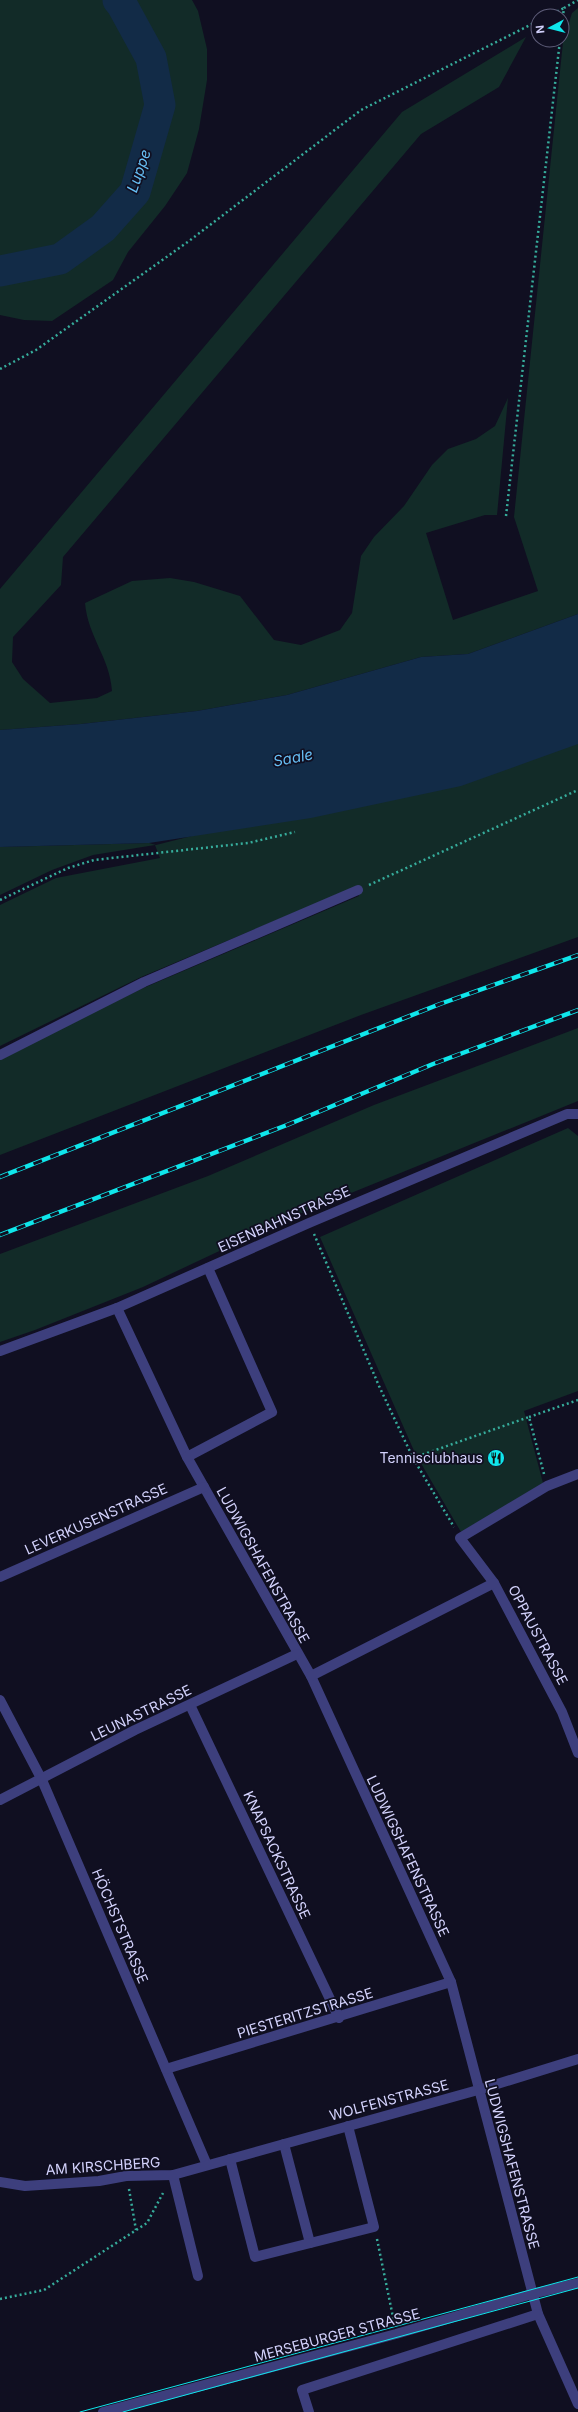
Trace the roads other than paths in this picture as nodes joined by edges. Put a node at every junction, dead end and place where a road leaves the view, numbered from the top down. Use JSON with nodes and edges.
{"nodes":[{"id":1,"x":358,"y":890,"type":"road end"},
{"id":2,"x":0,"y":1055,"type":"edge"},
{"id":3,"x":578,"y":1114,"type":"edge"},
{"id":4,"x":208,"y":1268,"type":"junction"},
{"id":5,"x":117,"y":1308,"type":"junction"},
{"id":6,"x":0,"y":1351,"type":"edge"},
{"id":7,"x":187,"y":1457,"type":"junction"},
{"id":8,"x":578,"y":1474,"type":"edge"},
{"id":9,"x":204,"y":1487,"type":"junction"},
{"id":10,"x":0,"y":1577,"type":"edge"},
{"id":11,"x":494,"y":1583,"type":"junction"},
{"id":12,"x":297,"y":1654,"type":"junction"},
{"id":13,"x":310,"y":1676,"type":"junction"},
{"id":14,"x":0,"y":1700,"type":"edge"},
{"id":15,"x":190,"y":1705,"type":"junction"},
{"id":16,"x":578,"y":1753,"type":"edge"},
{"id":17,"x":42,"y":1780,"type":"junction"},
{"id":18,"x":0,"y":1800,"type":"edge"},
{"id":19,"x":451,"y":1982,"type":"junction"},
{"id":20,"x":339,"y":2018,"type":"junction"},
{"id":21,"x":578,"y":2059,"type":"edge"},
{"id":22,"x":166,"y":2069,"type":"junction"},
{"id":23,"x":478,"y":2090,"type":"junction"},
{"id":24,"x":348,"y":2126,"type":"junction"},
{"id":25,"x":284,"y":2144,"type":"junction"},
{"id":26,"x":230,"y":2159,"type":"junction"},
{"id":27,"x":207,"y":2166,"type":"junction"},
{"id":28,"x":173,"y":2175,"type":"junction"},
{"id":29,"x":0,"y":2182,"type":"edge"},
{"id":30,"x":310,"y":2243,"type":"junction"},
{"id":31,"x":198,"y":2276,"type":"dead end"},
{"id":32,"x":578,"y":2283,"type":"edge"},
{"id":33,"x":532,"y":2294,"type":"junction"},
{"id":34,"x":538,"y":2314,"type":"junction"},
{"id":35,"x":578,"y":2404,"type":"edge"},
{"id":36,"x":103,"y":2412,"type":"edge"},
{"id":37,"x":309,"y":2412,"type":"edge"}],
"edges":[{"from":1,"to":2,"type":"street"},
{"from":3,"to":4,"type":"street","name":"EISENBAHNSTRASSE"},
{"from":4,"to":5,"type":"street","name":"EISENBAHNSTRASSE"},
{"from":4,"to":7,"type":"street"},
{"from":5,"to":6,"type":"street","name":"EISENBAHNSTRASSE"},
{"from":5,"to":7,"type":"street","name":"LUDWIGSHAFENSTRASSE"},
{"from":7,"to":9,"type":"street","name":"LUDWIGSHAFENSTRASSE"},
{"from":8,"to":11,"type":"street","name":"OPPAUSTRASSE"},
{"from":9,"to":10,"type":"street","name":"LEVERKUSENSTRASSE"},
{"from":9,"to":12,"type":"street","name":"LUDWIGSHAFENSTRASSE"},
{"from":11,"to":13,"type":"street"},
{"from":11,"to":16,"type":"street","name":"OPPAUSTRASSE"},
{"from":12,"to":13,"type":"street","name":"LUDWIGSHAFENSTRASSE"},
{"from":12,"to":15,"type":"street","name":"LEUNASTRASSE"},
{"from":13,"to":19,"type":"street","name":"LUDWIGSHAFENSTRASSE"},
{"from":14,"to":17,"type":"street","name":"HÖCHSTSTRASSE"},
{"from":15,"to":17,"type":"street","name":"LEUNASTRASSE"},
{"from":15,"to":20,"type":"street","name":"KNAPSACKSTRASSE"},
{"from":17,"to":18,"type":"street","name":"LEUNASTRASSE"},
{"from":17,"to":22,"type":"street","name":"HÖCHSTSTRASSE"},
{"from":19,"to":20,"type":"street","name":"PIESTERITZSTRASSE"},
{"from":19,"to":23,"type":"street","name":"LUDWIGSHAFENSTRASSE"},
{"from":20,"to":22,"type":"street","name":"PIESTERITZSTRASSE"},
{"from":21,"to":23,"type":"street","name":"WOLFENSTRASSE"},
{"from":22,"to":27,"type":"street","name":"HÖCHSTSTRASSE"},
{"from":23,"to":24,"type":"street","name":"WOLFENSTRASSE"},
{"from":23,"to":33,"type":"street","name":"LUDWIGSHAFENSTRASSE"},
{"from":24,"to":25,"type":"street","name":"WOLFENSTRASSE"},
{"from":24,"to":30,"type":"street"},
{"from":25,"to":26,"type":"street","name":"WOLFENSTRASSE"},
{"from":25,"to":30,"type":"street"},
{"from":26,"to":27,"type":"street","name":"WOLFENSTRASSE"},
{"from":26,"to":30,"type":"street"},
{"from":27,"to":28,"type":"street","name":"AM KIRSCHBERG"},
{"from":28,"to":29,"type":"street","name":"AM KIRSCHBERG"},
{"from":28,"to":31,"type":"street"},
{"from":32,"to":33,"type":"street","name":"MERSEBURGER STRASSE"},
{"from":33,"to":34,"type":"street","name":"LUDWIGSHAFENSTRASSE"},
{"from":33,"to":36,"type":"street","name":"MERSEBURGER STRASSE"},
{"from":34,"to":35,"type":"street","name":"LUDWIGSHAFENSTRASSE"},
{"from":34,"to":37,"type":"street"}]}
